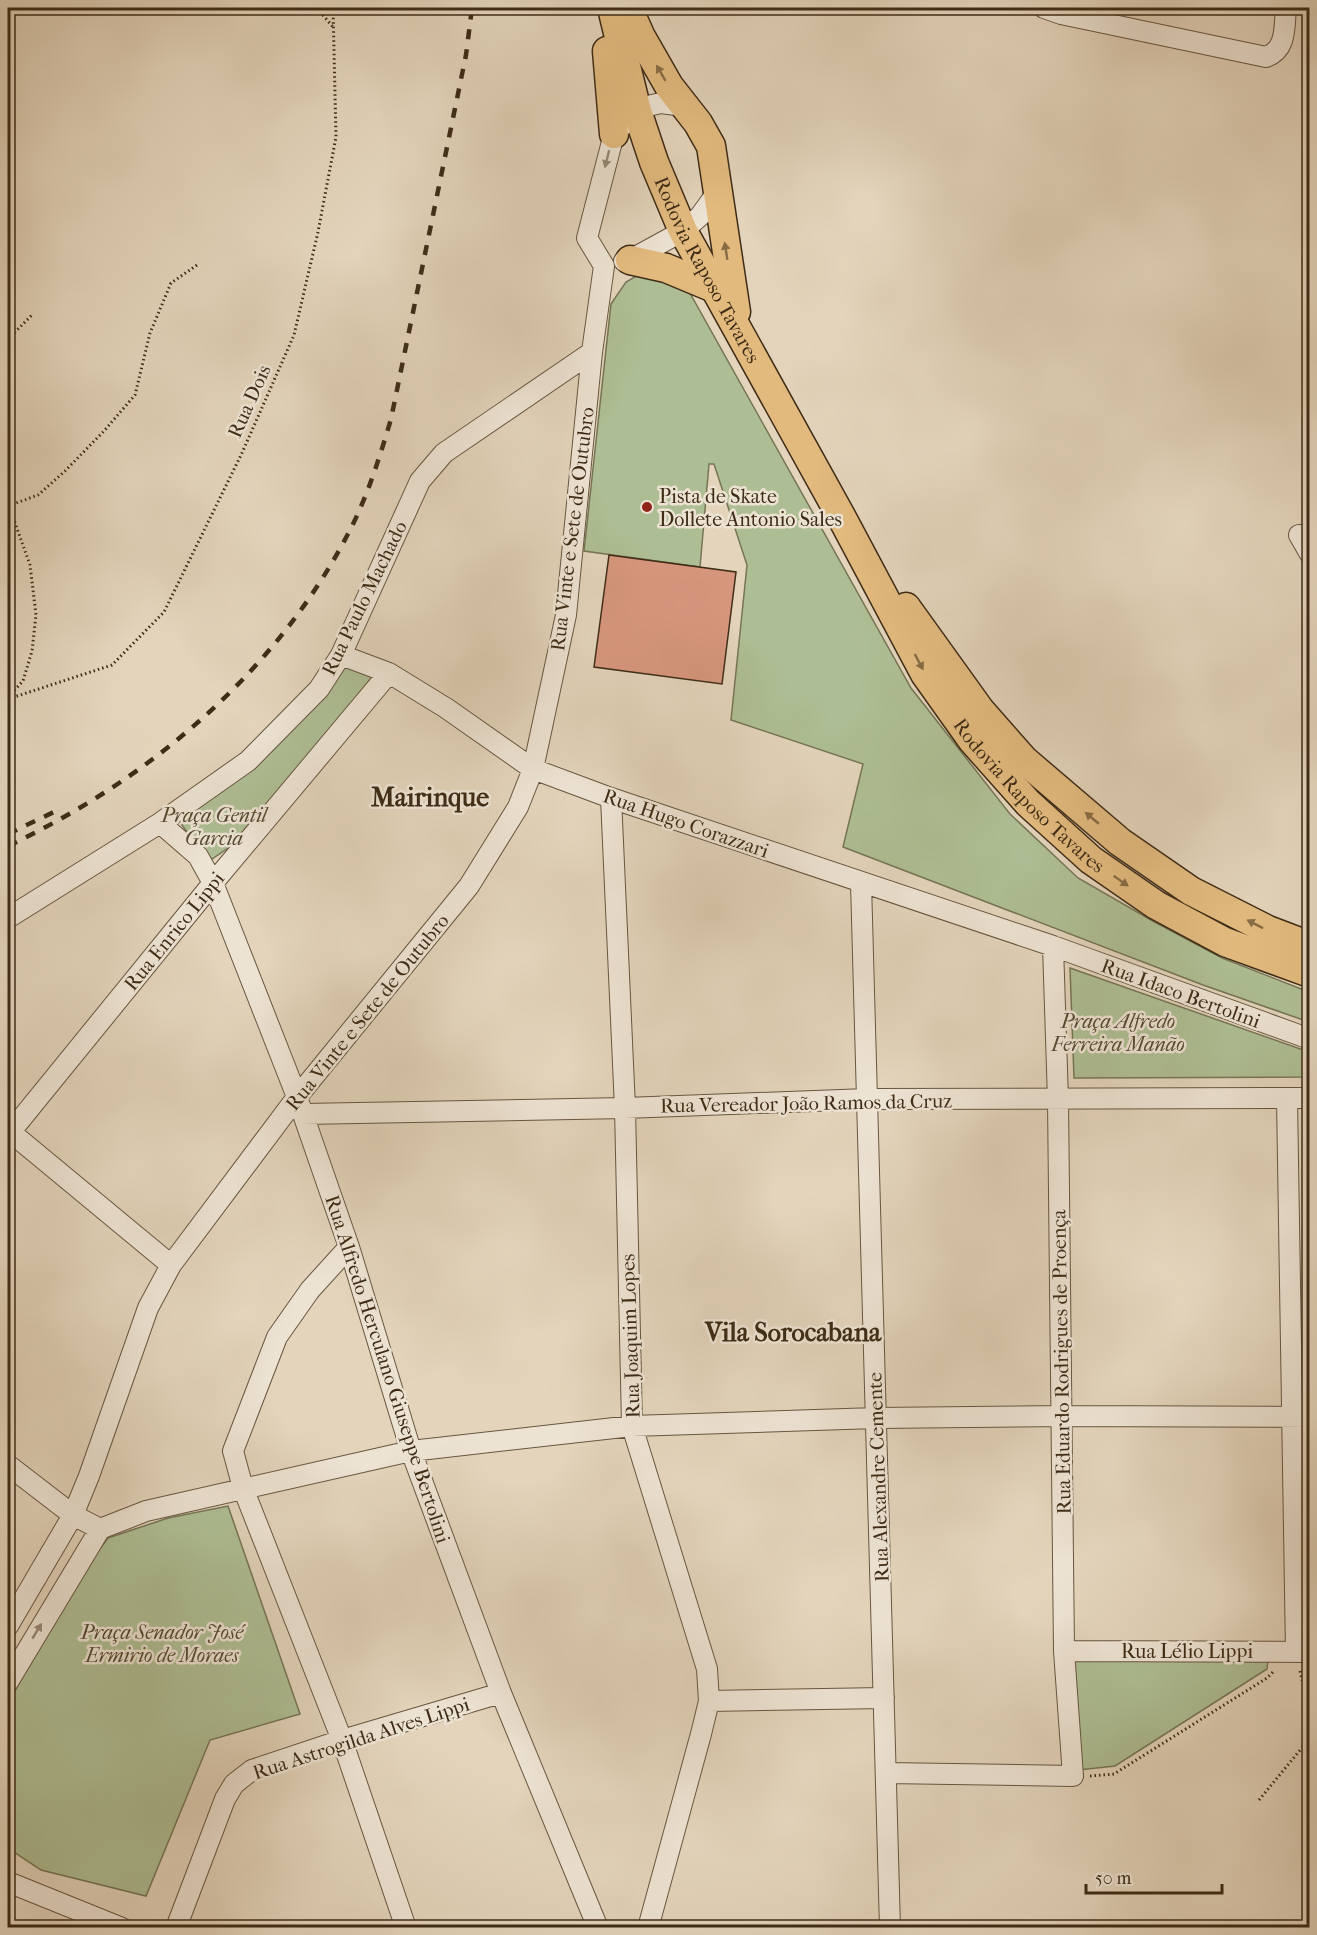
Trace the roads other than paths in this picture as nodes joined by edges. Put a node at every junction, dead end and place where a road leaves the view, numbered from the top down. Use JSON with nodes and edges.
{"nodes":[{"id":1,"x":602,"y":8,"type":"edge"},
{"id":2,"x":612,"y":8,"type":"edge"},
{"id":3,"x":628,"y":8,"type":"edge"},
{"id":4,"x":1044,"y":8,"type":"edge"},
{"id":5,"x":1286,"y":8,"type":"edge"},
{"id":6,"x":684,"y":106,"type":"junction"},
{"id":7,"x":637,"y":111,"type":"junction"},
{"id":8,"x":614,"y":134,"type":"junction"},
{"id":9,"x":719,"y":190,"type":"junction"},
{"id":10,"x":683,"y":231,"type":"junction"},
{"id":11,"x":617,"y":263,"type":"junction"},
{"id":12,"x":714,"y":288,"type":"junction"},
{"id":13,"x":739,"y":329,"type":"junction"},
{"id":14,"x":592,"y":352,"type":"junction"},
{"id":15,"x":842,"y":518,"type":"junction"},
{"id":16,"x":1299,"y":535,"type":"dead end"},
{"id":17,"x":1310,"y":554,"type":"edge"},
{"id":18,"x":341,"y":655,"type":"junction"},
{"id":19,"x":389,"y":673,"type":"junction"},
{"id":20,"x":533,"y":769,"type":"junction"},
{"id":21,"x":611,"y":798,"type":"junction"},
{"id":22,"x":160,"y":823,"type":"junction"},
{"id":23,"x":213,"y":883,"type":"junction"},
{"id":24,"x":861,"y":883,"type":"junction"},
{"id":25,"x":8,"y":918,"type":"edge"},
{"id":26,"x":1053,"y":946,"type":"junction"},
{"id":27,"x":1310,"y":946,"type":"edge"},
{"id":28,"x":1310,"y":973,"type":"edge"},
{"id":29,"x":1310,"y":1039,"type":"edge"},
{"id":30,"x":1310,"y":1098,"type":"edge"},
{"id":31,"x":867,"y":1099,"type":"junction"},
{"id":32,"x":1287,"y":1099,"type":"junction"},
{"id":33,"x":1058,"y":1100,"type":"junction"},
{"id":34,"x":300,"y":1106,"type":"junction"},
{"id":35,"x":625,"y":1108,"type":"junction"},
{"id":36,"x":8,"y":1132,"type":"edge"},
{"id":37,"x":349,"y":1246,"type":"junction"},
{"id":38,"x":171,"y":1265,"type":"junction"},
{"id":39,"x":1062,"y":1416,"type":"junction"},
{"id":40,"x":1301,"y":1417,"type":"edge"},
{"id":41,"x":876,"y":1418,"type":"junction"},
{"id":42,"x":632,"y":1426,"type":"junction"},
{"id":43,"x":411,"y":1451,"type":"junction"},
{"id":44,"x":8,"y":1465,"type":"edge"},
{"id":45,"x":243,"y":1488,"type":"junction"},
{"id":46,"x":73,"y":1515,"type":"junction"},
{"id":47,"x":100,"y":1529,"type":"junction"},
{"id":48,"x":8,"y":1626,"type":"edge"},
{"id":49,"x":1064,"y":1651,"type":"junction"},
{"id":50,"x":1303,"y":1652,"type":"edge"},
{"id":51,"x":8,"y":1682,"type":"edge"},
{"id":52,"x":501,"y":1693,"type":"junction"},
{"id":53,"x":884,"y":1698,"type":"junction"},
{"id":54,"x":709,"y":1701,"type":"junction"},
{"id":55,"x":342,"y":1740,"type":"junction"},
{"id":56,"x":886,"y":1773,"type":"junction"},
{"id":57,"x":8,"y":1882,"type":"edge"},
{"id":58,"x":122,"y":1928,"type":"edge"},
{"id":59,"x":176,"y":1928,"type":"edge"},
{"id":60,"x":406,"y":1928,"type":"edge"},
{"id":61,"x":598,"y":1928,"type":"edge"},
{"id":62,"x":648,"y":1928,"type":"edge"},
{"id":63,"x":890,"y":1928,"type":"edge"}],
"edges":[{"from":1,"to":8,"type":"highway"},
{"from":2,"to":7,"type":"highway","name":"Rodovia Raposo Tavares"},
{"from":6,"to":3,"type":"highway","one_way":true},
{"from":4,"to":5,"type":"street"},
{"from":6,"to":7,"type":"street"},
{"from":6,"to":9,"type":"highway"},
{"from":7,"to":8,"type":"street"},
{"from":7,"to":10,"type":"highway","name":"Rodovia Raposo Tavares"},
{"from":8,"to":11,"type":"street","one_way":true},
{"from":9,"to":10,"type":"street"},
{"from":13,"to":9,"type":"highway","one_way":true},
{"from":10,"to":11,"type":"street"},
{"from":10,"to":12,"type":"highway","name":"Rodovia Raposo Tavares"},
{"from":11,"to":12,"type":"highway"},
{"from":11,"to":14,"type":"street","name":"Rua Vinte e Sete de Outubro"},
{"from":12,"to":13,"type":"highway","name":"Rodovia Raposo Tavares"},
{"from":13,"to":15,"type":"highway","name":"Rodovia Raposo Tavares"},
{"from":14,"to":18,"type":"street","name":"Rua Paulo Machado"},
{"from":14,"to":20,"type":"street","name":"Rua Vinte e Sete de Outubro"},
{"from":27,"to":15,"type":"highway","name":"Rodovia Raposo Tavares","one_way":true},
{"from":15,"to":28,"type":"highway","name":"Rodovia Raposo Tavares","one_way":true},
{"from":16,"to":17,"type":"street"},
{"from":18,"to":19,"type":"street","name":"Rua Hugo Corazzari"},
{"from":18,"to":22,"type":"street","name":"Rua Paulo Machado"},
{"from":19,"to":20,"type":"street","name":"Rua Hugo Corazzari"},
{"from":19,"to":23,"type":"street","name":"Rua Enrico Lippi"},
{"from":20,"to":21,"type":"street","name":"Rua Hugo Corazzari"},
{"from":20,"to":34,"type":"street","name":"Rua Vinte e Sete de Outubro"},
{"from":21,"to":24,"type":"street","name":"Rua Hugo Corazzari"},
{"from":21,"to":35,"type":"street","name":"Rua Joaquim Lopes"},
{"from":22,"to":23,"type":"street","name":"Rua Alfredo Herculano Giuseppe Bertolini"},
{"from":22,"to":25,"type":"street","name":"Rua Paulo Machado"},
{"from":23,"to":34,"type":"street","name":"Rua Alfredo Herculano Giuseppe Bertolini"},
{"from":23,"to":36,"type":"street","name":"Rua Enrico Lippi"},
{"from":24,"to":26,"type":"street","name":"Rua Hugo Corazzari"},
{"from":24,"to":31,"type":"street","name":"Rua Alexandre Cemente"},
{"from":26,"to":29,"type":"street","name":"Rua Idaco Bertolini"},
{"from":26,"to":33,"type":"street","name":"Rua Eduardo Rodrigues de Proença"},
{"from":30,"to":32,"type":"street","name":"Rua Vereador João Ramos da Cruz"},
{"from":31,"to":33,"type":"street","name":"Rua Vereador João Ramos da Cruz"},
{"from":31,"to":35,"type":"street","name":"Rua Vereador João Ramos da Cruz"},
{"from":31,"to":41,"type":"street","name":"Rua Alexandre Cemente"},
{"from":32,"to":33,"type":"street","name":"Rua Vereador João Ramos da Cruz"},
{"from":32,"to":40,"type":"street"},
{"from":33,"to":39,"type":"street","name":"Rua Eduardo Rodrigues de Proença"},
{"from":34,"to":35,"type":"street","name":"Rua Vereador João Ramos da Cruz"},
{"from":34,"to":37,"type":"street","name":"Rua Alfredo Herculano Giuseppe Bertolini"},
{"from":34,"to":38,"type":"street","name":"Rua Vinte e Sete de Outubro"},
{"from":35,"to":42,"type":"street","name":"Rua Joaquim Lopes"},
{"from":36,"to":38,"type":"street"},
{"from":37,"to":43,"type":"street","name":"Rua Alfredo Herculano Giuseppe Bertolini"},
{"from":37,"to":45,"type":"street"},
{"from":38,"to":46,"type":"street","name":"Rua Vinte e Sete de Outubro"},
{"from":39,"to":40,"type":"street"},
{"from":39,"to":41,"type":"street"},
{"from":39,"to":49,"type":"street","name":"Rua Eduardo Rodrigues de Proença"},
{"from":40,"to":50,"type":"street"},
{"from":41,"to":42,"type":"street"},
{"from":41,"to":53,"type":"street","name":"Rua Alexandre Cemente"},
{"from":42,"to":43,"type":"street"},
{"from":42,"to":54,"type":"street","name":"Rua Joaquim Lopes"},
{"from":43,"to":45,"type":"street"},
{"from":43,"to":52,"type":"street","name":"Rua Alfredo Herculano Giuseppe Bertolini"},
{"from":44,"to":46,"type":"street"},
{"from":45,"to":47,"type":"street"},
{"from":45,"to":55,"type":"street"},
{"from":46,"to":47,"type":"street"},
{"from":46,"to":48,"type":"street","name":"Rua Vinte e Sete de Outubro"},
{"from":51,"to":47,"type":"street","one_way":true},
{"from":49,"to":50,"type":"street","name":"Rua Lélio Lippi"},
{"from":49,"to":56,"type":"street","name":"Rua Eduardo Rodrigues de Proença"},
{"from":52,"to":55,"type":"street","name":"Rua Astrogilda Alves Lippi"},
{"from":52,"to":61,"type":"street","name":"Rua Alfredo Herculano Giuseppe Bertolini"},
{"from":53,"to":54,"type":"street"},
{"from":53,"to":56,"type":"street","name":"Rua Alexandre Cemente"},
{"from":54,"to":62,"type":"street","name":"Rua Joaquim Lopes"},
{"from":55,"to":59,"type":"street","name":"Rua Astrogilda Alves Lippi"},
{"from":55,"to":60,"type":"street"},
{"from":56,"to":63,"type":"street","name":"Rua Alexandre Cemente"},
{"from":57,"to":58,"type":"street"}]}
